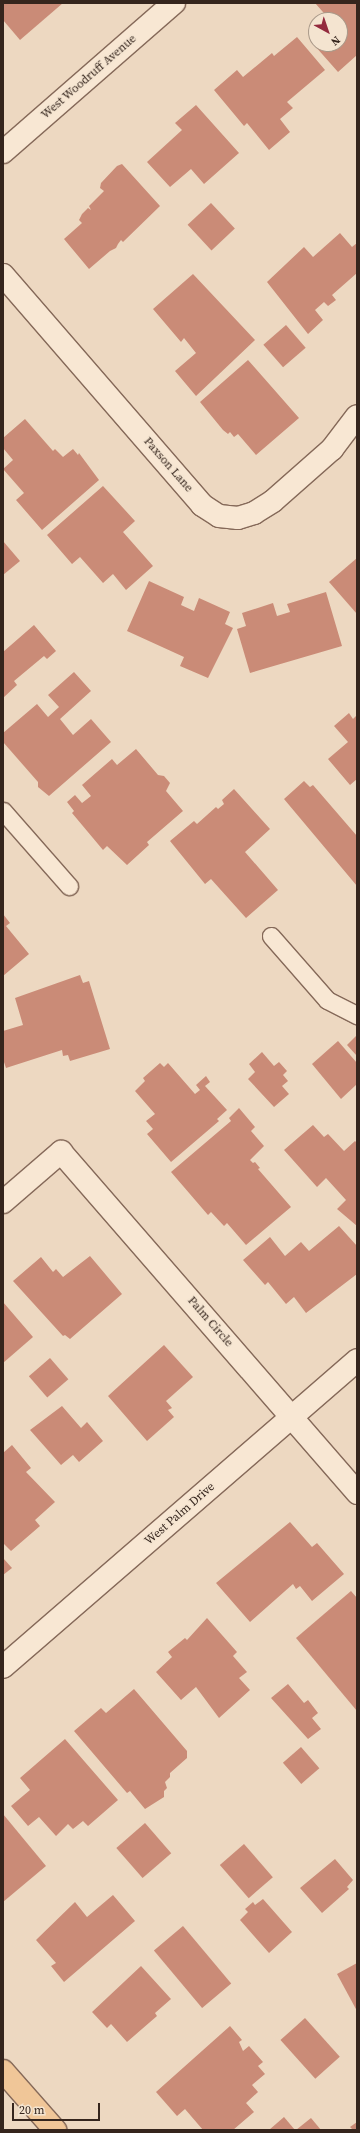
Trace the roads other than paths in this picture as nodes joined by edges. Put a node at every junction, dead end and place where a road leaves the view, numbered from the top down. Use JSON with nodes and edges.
{"nodes":[{"id":1,"x":174,"y":3,"type":"edge"},
{"id":2,"x":3,"y":152,"type":"edge"},
{"id":3,"x":3,"y":275,"type":"edge"},
{"id":4,"x":357,"y":416,"type":"edge"},
{"id":5,"x":3,"y":811,"type":"edge"},
{"id":6,"x":68,"y":886,"type":"dead end"},
{"id":7,"x":271,"y":936,"type":"dead end"},
{"id":8,"x":357,"y":1015,"type":"edge"},
{"id":9,"x":3,"y":1202,"type":"edge"},
{"id":10,"x":357,"y":1360,"type":"edge"},
{"id":11,"x":292,"y":1417,"type":"junction"},
{"id":12,"x":357,"y":1493,"type":"edge"},
{"id":13,"x":3,"y":1667,"type":"edge"},
{"id":14,"x":3,"y":2071,"type":"edge"},
{"id":15,"x":55,"y":2130,"type":"edge"}],
"edges":[{"from":1,"to":2,"type":"street","name":"West Woodruff Avenue"},
{"from":3,"to":4,"type":"street","name":"Paxson Lane"},
{"from":5,"to":6,"type":"lane"},
{"from":7,"to":8,"type":"lane"},
{"from":9,"to":11,"type":"street","name":"Palm Circle"},
{"from":10,"to":11,"type":"street","name":"West Palm Drive"},
{"from":11,"to":12,"type":"street","name":"Palm Circle"},
{"from":11,"to":13,"type":"street","name":"West Palm Drive"},
{"from":14,"to":15,"type":"main road"}]}
